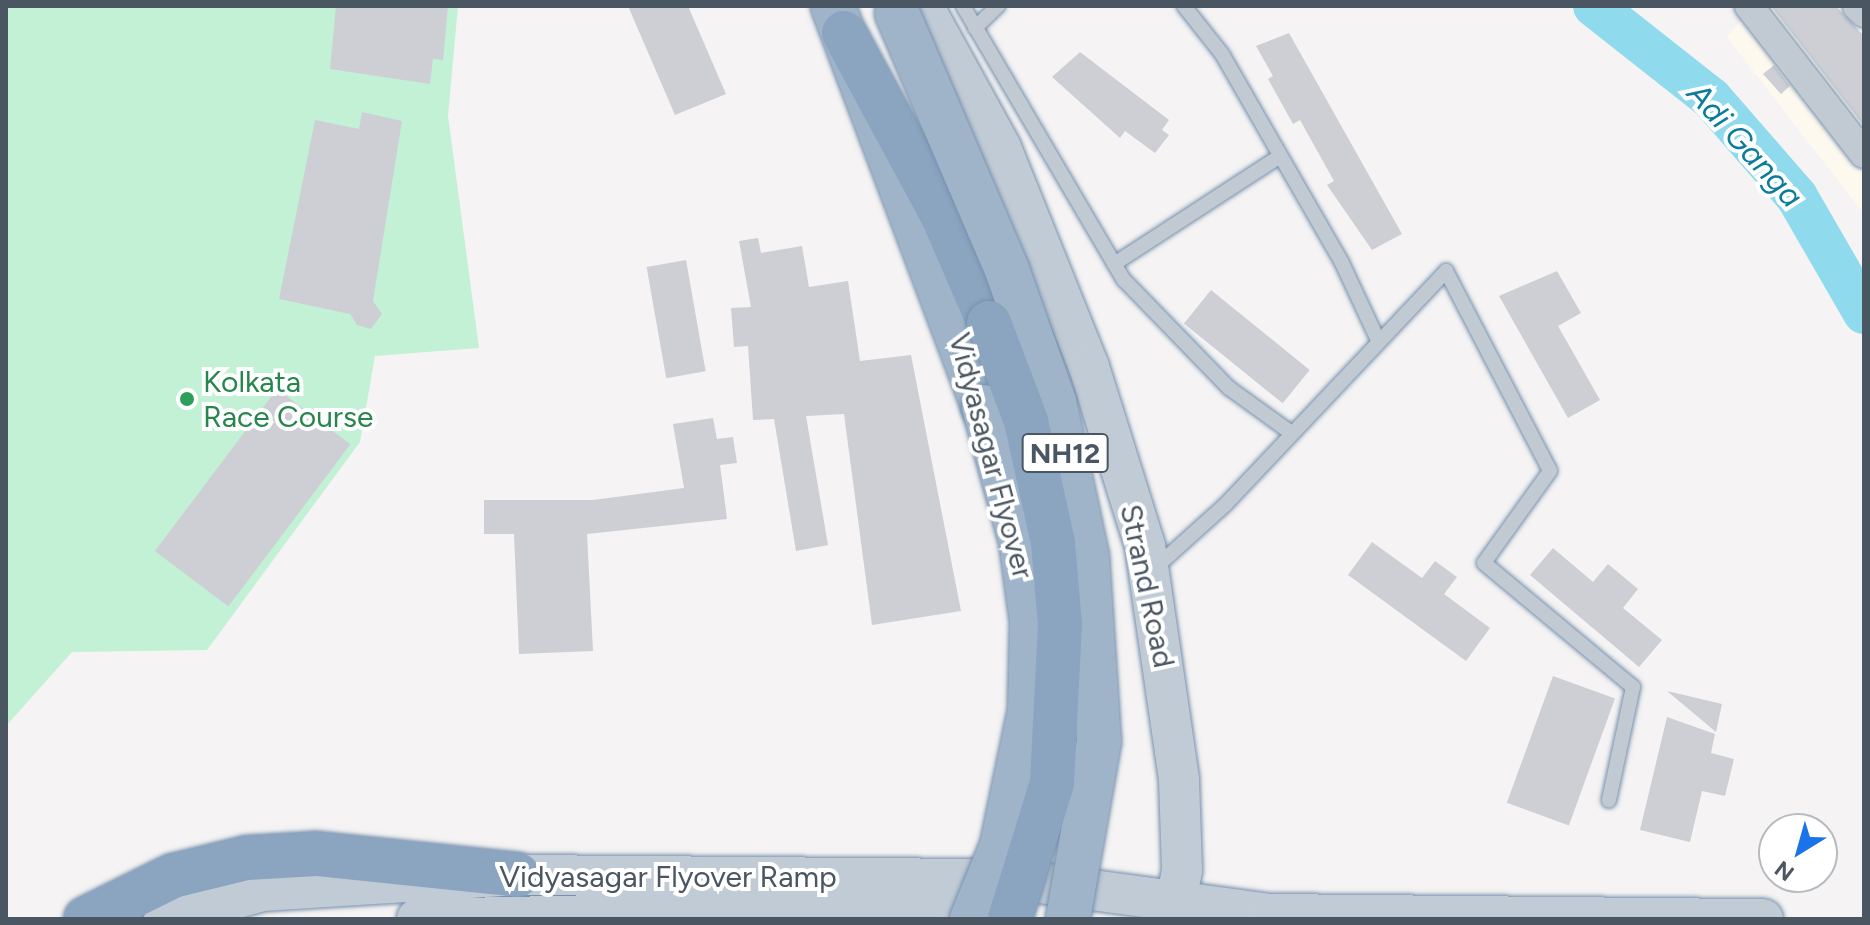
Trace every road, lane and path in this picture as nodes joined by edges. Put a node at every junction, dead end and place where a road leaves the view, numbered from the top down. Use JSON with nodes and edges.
{"nodes":[{"id":1,"x":963,"y":6,"type":"edge"},
{"id":2,"x":998,"y":6,"type":"edge"},
{"id":3,"x":1184,"y":6,"type":"edge"},
{"id":4,"x":1749,"y":6,"type":"edge"},
{"id":5,"x":1857,"y":6,"type":"edge"},
{"id":6,"x":905,"y":8,"type":"edge"},
{"id":7,"x":1864,"y":13,"type":"edge"},
{"id":8,"x":838,"y":20,"type":"edge"},
{"id":9,"x":975,"y":28,"type":"junction"},
{"id":10,"x":1864,"y":154,"type":"edge"},
{"id":11,"x":1280,"y":156,"type":"junction"},
{"id":12,"x":1114,"y":264,"type":"junction"},
{"id":13,"x":1377,"y":338,"type":"junction"},
{"id":14,"x":1290,"y":432,"type":"junction"},
{"id":15,"x":1150,"y":573,"type":"junction"},
{"id":16,"x":1609,"y":800,"type":"dead end"},
{"id":17,"x":518,"y":875,"type":"junction"},
{"id":18,"x":1175,"y":910,"type":"edge"},
{"id":19,"x":86,"y":919,"type":"edge"},
{"id":20,"x":164,"y":919,"type":"edge"},
{"id":21,"x":417,"y":919,"type":"edge"},
{"id":22,"x":972,"y":919,"type":"edge"},
{"id":23,"x":1010,"y":919,"type":"edge"},
{"id":24,"x":1068,"y":919,"type":"edge"},
{"id":25,"x":1755,"y":919,"type":"edge"},
{"id":26,"x":1763,"y":919,"type":"edge"}],
"edges":[{"from":1,"to":9,"type":"lane"},
{"from":2,"to":9,"type":"lane"},
{"from":3,"to":11,"type":"lane"},
{"from":4,"to":10,"type":"street"},
{"from":5,"to":7,"type":"street"},
{"from":6,"to":15,"type":"main road","name":"Strand Road"},
{"from":6,"to":24,"type":"highway","number":"NH12","bridge":true},
{"from":8,"to":22,"type":"highway","name":"Vidyasagar Flyover","number":"NH12","bridge":true},
{"from":8,"to":23,"type":"highway","bridge":true},
{"from":9,"to":12,"type":"lane"},
{"from":11,"to":12,"type":"lane"},
{"from":11,"to":13,"type":"lane"},
{"from":12,"to":14,"type":"lane"},
{"from":13,"to":14,"type":"lane"},
{"from":13,"to":16,"type":"lane"},
{"from":14,"to":15,"type":"lane"},
{"from":15,"to":18,"type":"main road","name":"Strand Road"},
{"from":17,"to":18,"type":"main road","name":"Vidyasagar Flyover Ramp"},
{"from":17,"to":19,"type":"highway"},
{"from":17,"to":20,"type":"main road","name":"Vidyasagar Flyover Ramp"},
{"from":18,"to":21,"type":"main road"},
{"from":18,"to":25,"type":"main road"},
{"from":25,"to":26,"type":"main road"}]}
